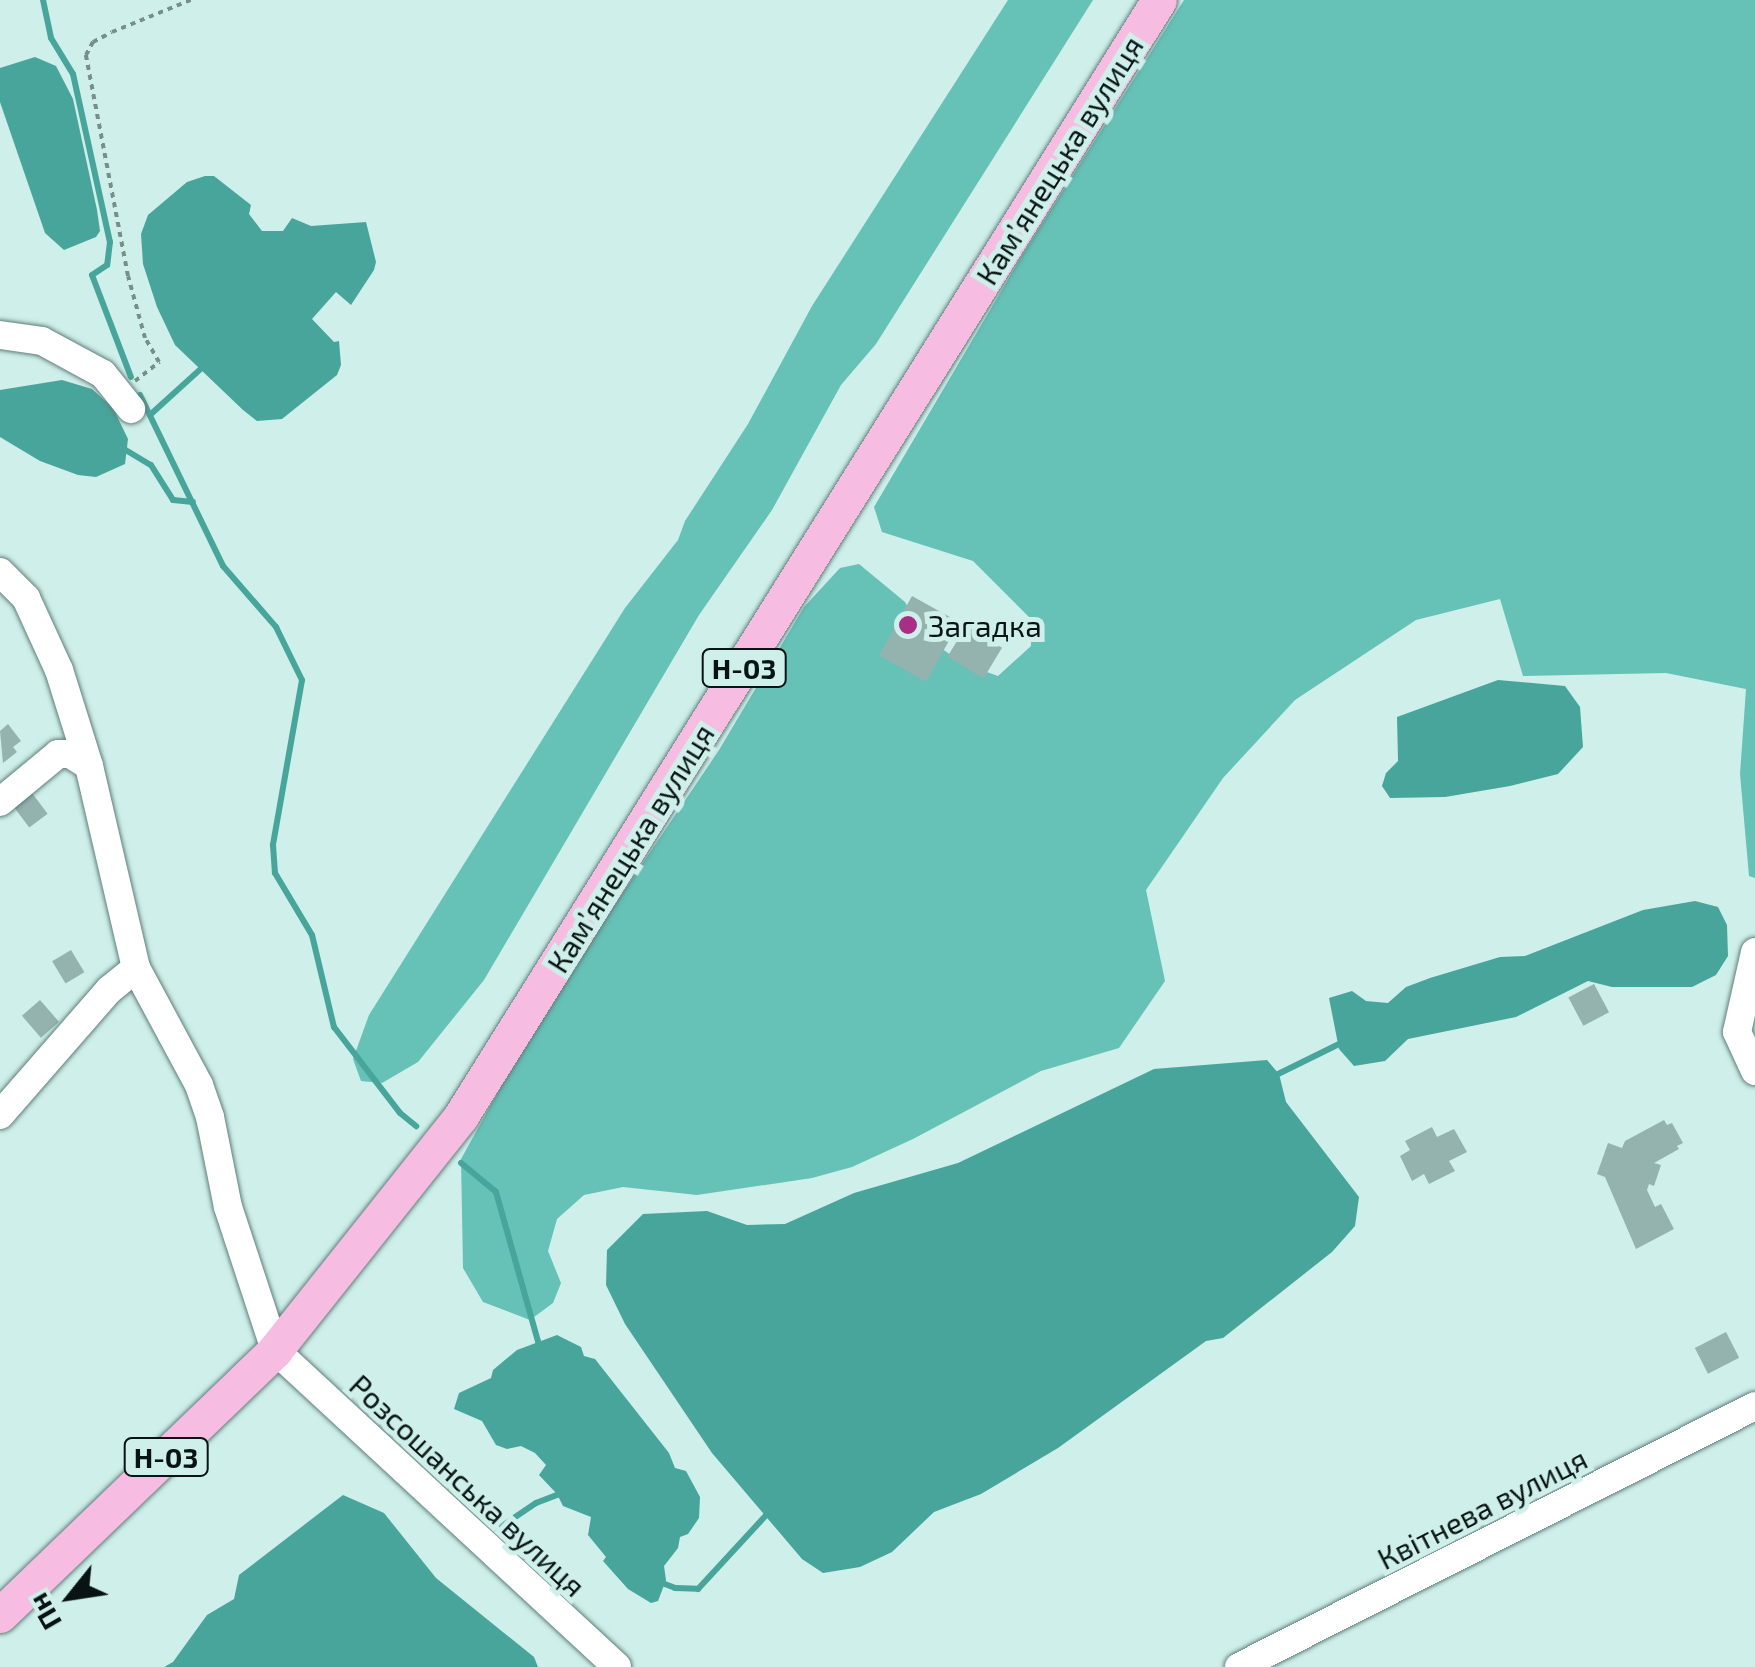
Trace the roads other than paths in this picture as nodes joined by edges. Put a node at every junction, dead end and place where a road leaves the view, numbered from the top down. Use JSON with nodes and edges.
{"nodes":[{"id":1,"x":1158,"y":0,"type":"edge"},
{"id":2,"x":0,"y":335,"type":"edge"},
{"id":3,"x":125,"y":401,"type":"road end"},
{"id":4,"x":0,"y":572,"type":"edge"},
{"id":5,"x":89,"y":766,"type":"junction"},
{"id":6,"x":0,"y":802,"type":"edge"},
{"id":7,"x":1755,"y":952,"type":"edge"},
{"id":8,"x":136,"y":968,"type":"junction"},
{"id":9,"x":1755,"y":1072,"type":"edge"},
{"id":10,"x":0,"y":1115,"type":"edge"},
{"id":11,"x":275,"y":1350,"type":"junction"},
{"id":12,"x":1755,"y":1406,"type":"edge"},
{"id":13,"x":0,"y":1616,"type":"edge"},
{"id":14,"x":616,"y":1667,"type":"edge"},
{"id":15,"x":1238,"y":1667,"type":"edge"}],
"edges":[{"from":1,"to":11,"type":"main road","name":"Камʼянецька вулиця","number":"Н-03"},
{"from":2,"to":3,"type":"street"},
{"from":4,"to":5,"type":"street"},
{"from":5,"to":6,"type":"street"},
{"from":5,"to":8,"type":"street"},
{"from":7,"to":9,"type":"street"},
{"from":8,"to":10,"type":"street"},
{"from":8,"to":11,"type":"street"},
{"from":11,"to":13,"type":"main road","name":"Камʼянецька вулиця","number":"Н-03"},
{"from":11,"to":14,"type":"street","name":"Розсошанська вулиця"},
{"from":12,"to":15,"type":"street","name":"Квітнева вулиця"}]}
